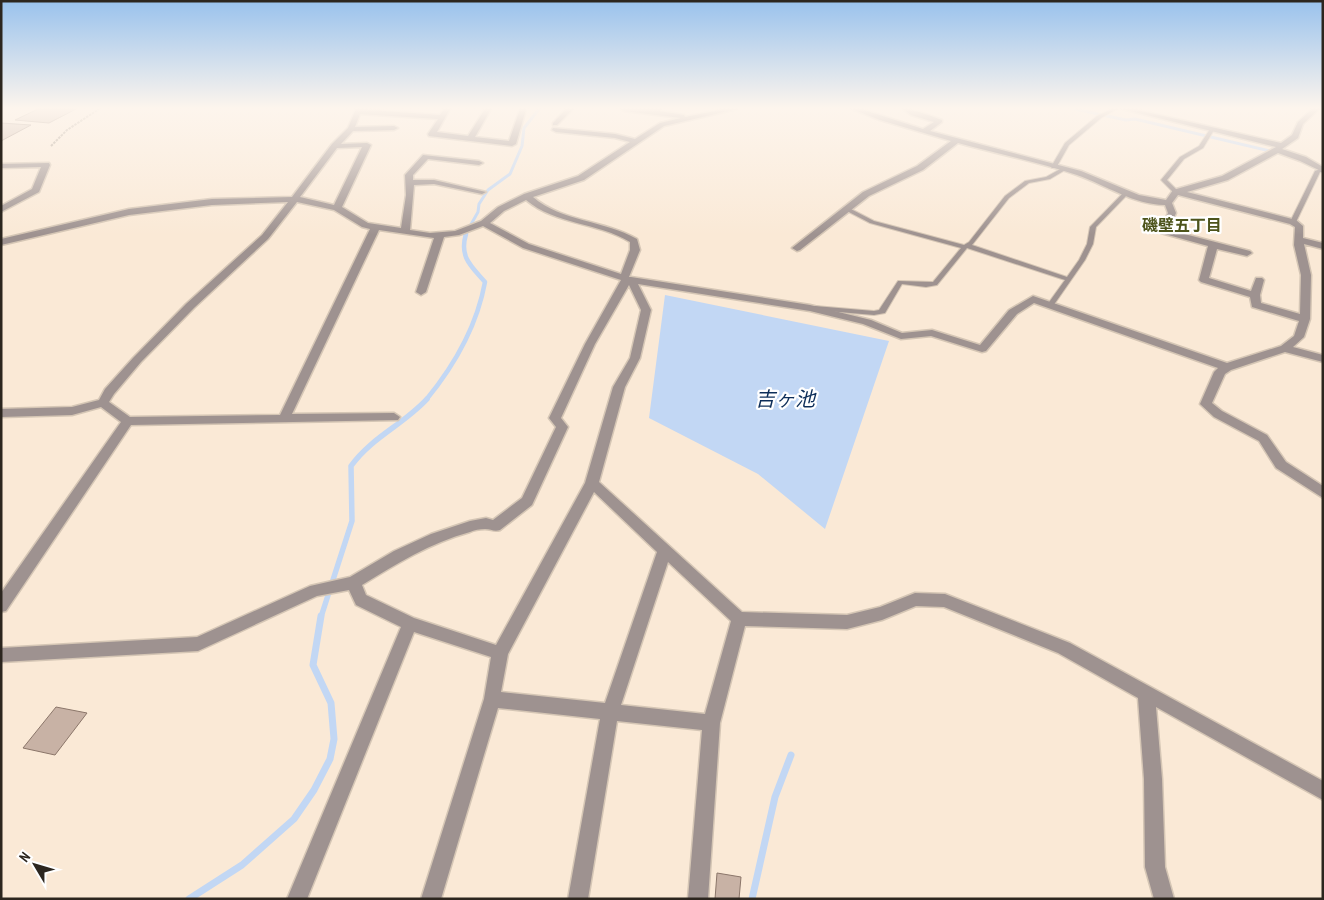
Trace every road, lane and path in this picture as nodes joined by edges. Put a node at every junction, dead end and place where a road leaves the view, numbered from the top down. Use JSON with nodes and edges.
{"nodes":[{"id":1,"x":331,"y":151,"type":"edge"},
{"id":2,"x":364,"y":151,"type":"edge"},
{"id":3,"x":621,"y":151,"type":"edge"},
{"id":4,"x":942,"y":151,"type":"edge"},
{"id":5,"x":996,"y":151,"type":"edge"},
{"id":6,"x":1063,"y":151,"type":"edge"},
{"id":7,"x":1193,"y":151,"type":"edge"},
{"id":8,"x":1274,"y":151,"type":"edge"},
{"id":9,"x":1285,"y":151,"type":"edge"},
{"id":10,"x":479,"y":163,"type":"dead end"},
{"id":11,"x":1,"y":166,"type":"edge"},
{"id":12,"x":1054,"y":167,"type":"junction"},
{"id":13,"x":1064,"y":169,"type":"junction"},
{"id":14,"x":1323,"y":170,"type":"edge"},
{"id":15,"x":410,"y":183,"type":"junction"},
{"id":16,"x":482,"y":192,"type":"dead end"},
{"id":17,"x":1176,"y":192,"type":"junction"},
{"id":18,"x":1126,"y":193,"type":"junction"},
{"id":19,"x":527,"y":196,"type":"junction"},
{"id":20,"x":296,"y":199,"type":"junction"},
{"id":21,"x":1168,"y":203,"type":"junction"},
{"id":22,"x":337,"y":208,"type":"junction"},
{"id":23,"x":847,"y":209,"type":"junction"},
{"id":24,"x":1,"y":210,"type":"edge"},
{"id":25,"x":1294,"y":222,"type":"junction"},
{"id":26,"x":484,"y":223,"type":"junction"},
{"id":27,"x":376,"y":226,"type":"junction"},
{"id":28,"x":405,"y":231,"type":"junction"},
{"id":29,"x":440,"y":235,"type":"junction"},
{"id":30,"x":1299,"y":240,"type":"junction"},
{"id":31,"x":1,"y":242,"type":"edge"},
{"id":32,"x":1213,"y":245,"type":"junction"},
{"id":33,"x":966,"y":246,"type":"junction"},
{"id":34,"x":1323,"y":246,"type":"edge"},
{"id":35,"x":797,"y":248,"type":"dead end"},
{"id":36,"x":1247,"y":252,"type":"dead end"},
{"id":37,"x":627,"y":279,"type":"junction"},
{"id":38,"x":1068,"y":279,"type":"junction"},
{"id":39,"x":1259,"y":280,"type":"dead end"},
{"id":40,"x":421,"y":292,"type":"dead end"},
{"id":41,"x":1051,"y":305,"type":"junction"},
{"id":42,"x":1254,"y":305,"type":"junction"},
{"id":43,"x":810,"y":308,"type":"junction"},
{"id":44,"x":1305,"y":319,"type":"junction"},
{"id":45,"x":1285,"y":348,"type":"junction"},
{"id":46,"x":1323,"y":359,"type":"edge"},
{"id":47,"x":1227,"y":366,"type":"junction"},
{"id":48,"x":103,"y":403,"type":"junction"},
{"id":49,"x":1,"y":413,"type":"edge"},
{"id":50,"x":394,"y":417,"type":"dead end"},
{"id":51,"x":284,"y":419,"type":"junction"},
{"id":52,"x":128,"y":421,"type":"junction"},
{"id":53,"x":592,"y":483,"type":"junction"},
{"id":54,"x":1323,"y":493,"type":"edge"},
{"id":55,"x":665,"y":551,"type":"junction"},
{"id":56,"x":353,"y":583,"type":"junction"},
{"id":57,"x":1,"y":606,"type":"edge"},
{"id":58,"x":739,"y":618,"type":"junction"},
{"id":59,"x":410,"y":624,"type":"junction"},
{"id":60,"x":500,"y":653,"type":"junction"},
{"id":61,"x":1,"y":655,"type":"edge"},
{"id":62,"x":1146,"y":692,"type":"junction"},
{"id":63,"x":492,"y":699,"type":"junction"},
{"id":64,"x":610,"y":712,"type":"junction"},
{"id":65,"x":711,"y":723,"type":"junction"},
{"id":66,"x":1323,"y":791,"type":"edge"},
{"id":67,"x":297,"y":899,"type":"edge"},
{"id":68,"x":431,"y":899,"type":"edge"},
{"id":69,"x":578,"y":899,"type":"edge"},
{"id":70,"x":698,"y":899,"type":"edge"},
{"id":71,"x":1164,"y":899,"type":"edge"}],
"edges":[{"from":1,"to":20,"type":"street"},
{"from":2,"to":22,"type":"street"},
{"from":3,"to":19,"type":"street"},
{"from":4,"to":23,"type":"street"},
{"from":5,"to":12,"type":"street"},
{"from":6,"to":12,"type":"lane"},
{"from":7,"to":17,"type":"lane"},
{"from":8,"to":17,"type":"street"},
{"from":9,"to":14,"type":"street"},
{"from":10,"to":15,"type":"street"},
{"from":11,"to":24,"type":"street"},
{"from":12,"to":13,"type":"street"},
{"from":13,"to":18,"type":"street"},
{"from":13,"to":33,"type":"lane"},
{"from":14,"to":25,"type":"lane"},
{"from":15,"to":16,"type":"street"},
{"from":15,"to":28,"type":"street"},
{"from":17,"to":21,"type":"street"},
{"from":17,"to":25,"type":"street"},
{"from":18,"to":21,"type":"street"},
{"from":18,"to":38,"type":"lane"},
{"from":19,"to":26,"type":"street"},
{"from":19,"to":37,"type":"street"},
{"from":20,"to":22,"type":"street"},
{"from":20,"to":31,"type":"street"},
{"from":20,"to":48,"type":"street"},
{"from":21,"to":32,"type":"street"},
{"from":22,"to":27,"type":"street"},
{"from":23,"to":33,"type":"lane"},
{"from":23,"to":35,"type":"street"},
{"from":25,"to":30,"type":"street"},
{"from":26,"to":29,"type":"street"},
{"from":26,"to":37,"type":"street"},
{"from":27,"to":28,"type":"street"},
{"from":27,"to":51,"type":"street"},
{"from":28,"to":29,"type":"street"},
{"from":29,"to":40,"type":"street"},
{"from":30,"to":34,"type":"street"},
{"from":30,"to":44,"type":"street"},
{"from":32,"to":36,"type":"street"},
{"from":32,"to":42,"type":"street"},
{"from":33,"to":38,"type":"lane"},
{"from":33,"to":43,"type":"lane"},
{"from":37,"to":43,"type":"street"},
{"from":37,"to":53,"type":"street"},
{"from":37,"to":56,"type":"street"},
{"from":38,"to":41,"type":"lane"},
{"from":39,"to":42,"type":"street"},
{"from":41,"to":43,"type":"street"},
{"from":41,"to":47,"type":"street"},
{"from":42,"to":44,"type":"street"},
{"from":44,"to":45,"type":"street"},
{"from":45,"to":46,"type":"street"},
{"from":45,"to":47,"type":"street"},
{"from":47,"to":54,"type":"street"},
{"from":48,"to":49,"type":"street"},
{"from":48,"to":52,"type":"street"},
{"from":50,"to":51,"type":"street"},
{"from":51,"to":52,"type":"street"},
{"from":52,"to":57,"type":"street"},
{"from":53,"to":55,"type":"street"},
{"from":53,"to":60,"type":"street"},
{"from":55,"to":58,"type":"street"},
{"from":55,"to":64,"type":"street"},
{"from":56,"to":59,"type":"street"},
{"from":56,"to":61,"type":"street"},
{"from":58,"to":62,"type":"street"},
{"from":58,"to":65,"type":"street"},
{"from":59,"to":60,"type":"street"},
{"from":59,"to":67,"type":"street"},
{"from":60,"to":63,"type":"street"},
{"from":62,"to":66,"type":"street"},
{"from":62,"to":71,"type":"street"},
{"from":63,"to":64,"type":"street"},
{"from":63,"to":68,"type":"street"},
{"from":64,"to":65,"type":"street"},
{"from":64,"to":69,"type":"street"},
{"from":65,"to":70,"type":"street"}]}
